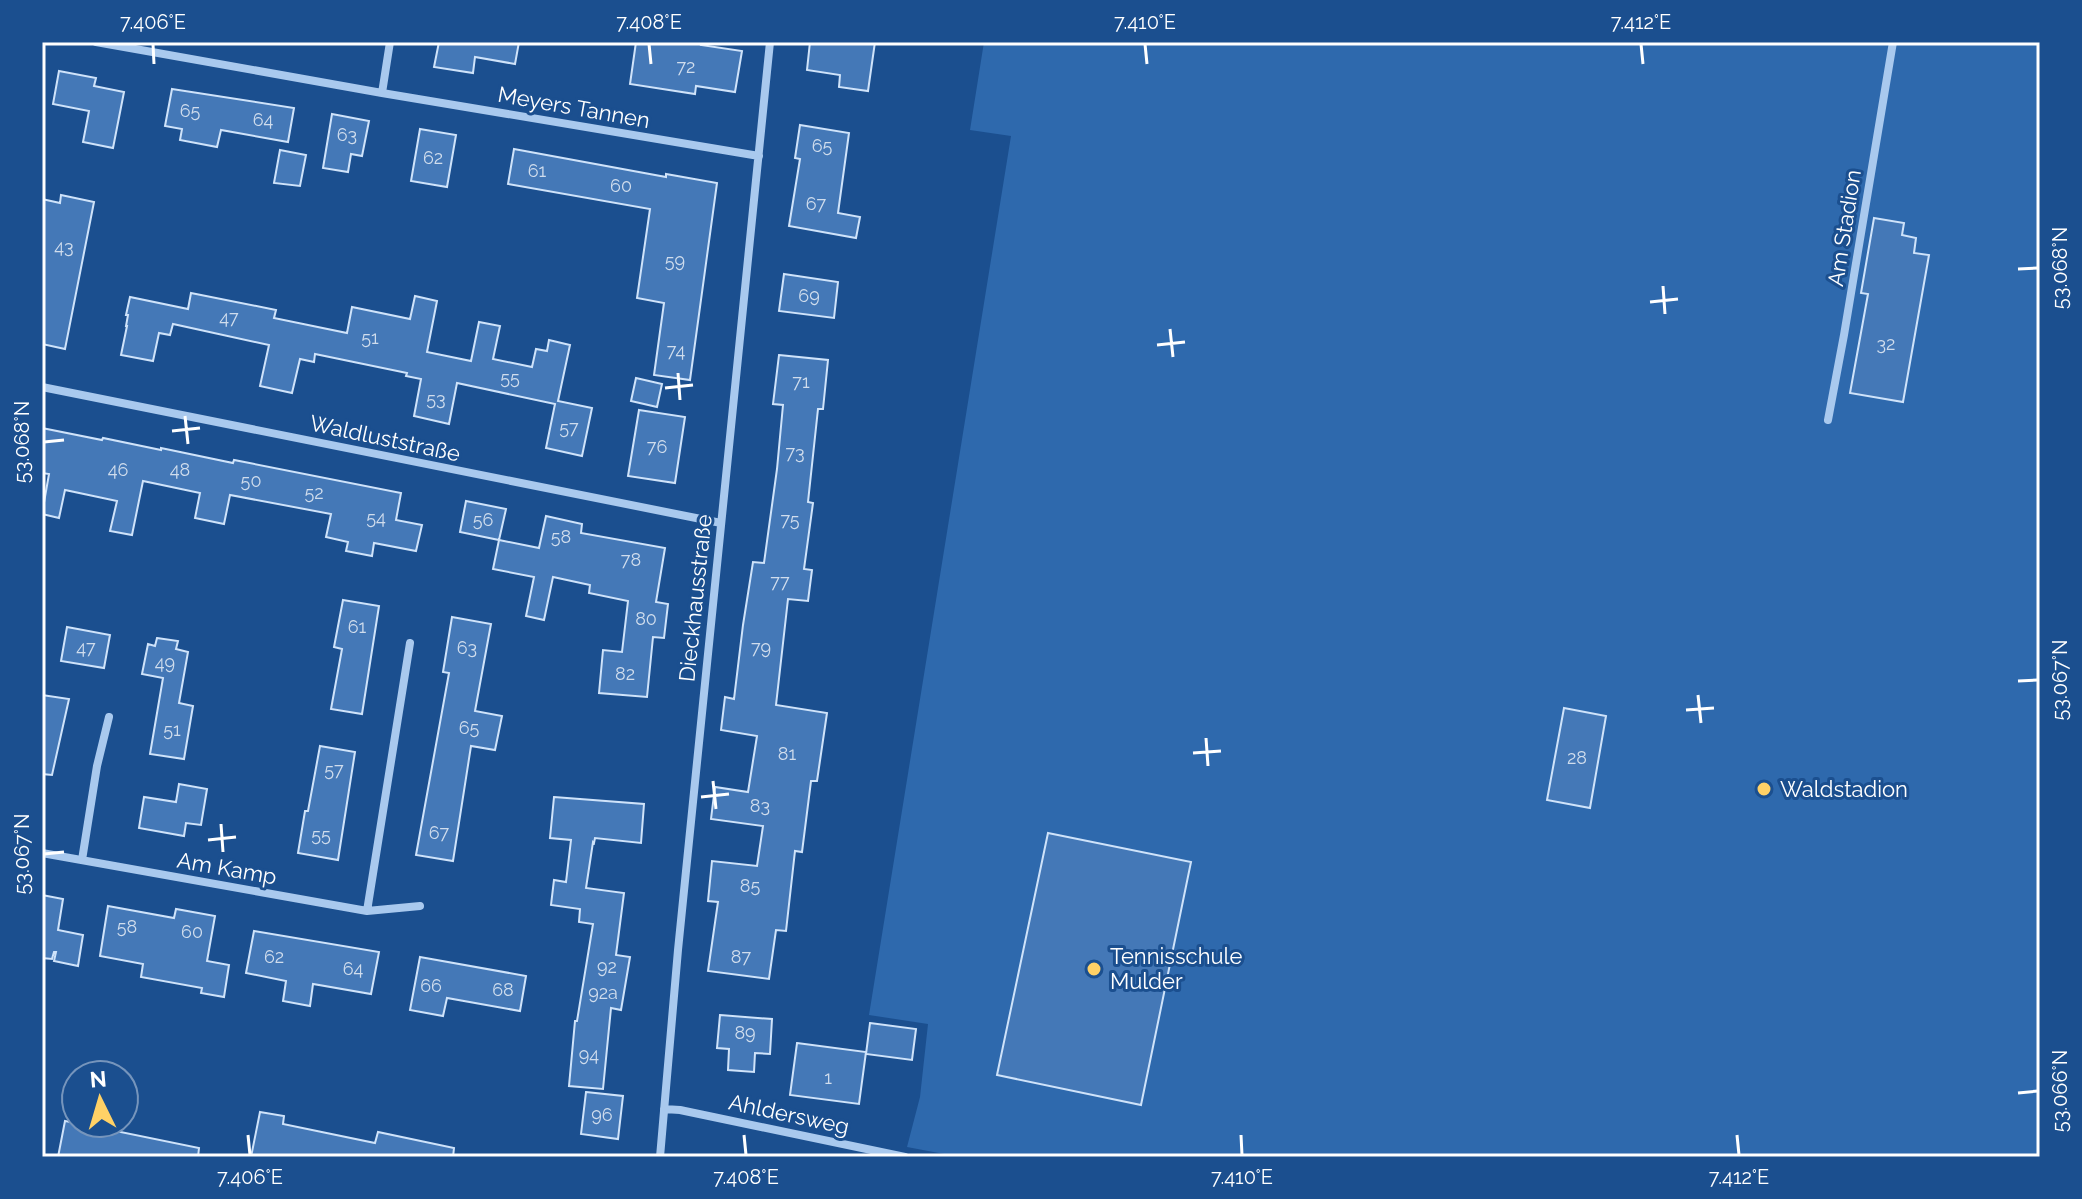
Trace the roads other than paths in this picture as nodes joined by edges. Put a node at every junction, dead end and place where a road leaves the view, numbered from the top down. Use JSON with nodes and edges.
{"nodes":[{"id":1,"x":96,"y":42,"type":"edge"},
{"id":2,"x":390,"y":42,"type":"edge"},
{"id":3,"x":770,"y":42,"type":"edge"},
{"id":4,"x":1893,"y":42,"type":"edge"},
{"id":5,"x":382,"y":93,"type":"junction"},
{"id":6,"x":759,"y":156,"type":"junction"},
{"id":7,"x":42,"y":387,"type":"edge"},
{"id":8,"x":1828,"y":420,"type":"dead end"},
{"id":9,"x":721,"y":523,"type":"junction"},
{"id":10,"x":410,"y":643,"type":"dead end"},
{"id":11,"x":109,"y":717,"type":"dead end"},
{"id":12,"x":42,"y":853,"type":"edge"},
{"id":13,"x":82,"y":860,"type":"junction"},
{"id":14,"x":420,"y":906,"type":"dead end"},
{"id":15,"x":367,"y":911,"type":"junction"},
{"id":16,"x":664,"y":1109,"type":"junction"},
{"id":17,"x":660,"y":1157,"type":"edge"},
{"id":18,"x":905,"y":1157,"type":"edge"}],
"edges":[{"from":1,"to":5,"type":"street","name":"Meyers Tannen"},
{"from":2,"to":5,"type":"street"},
{"from":3,"to":6,"type":"street","name":"Dieckhausstraße"},
{"from":4,"to":8,"type":"street","name":"Am Stadion"},
{"from":5,"to":6,"type":"street","name":"Meyers Tannen"},
{"from":6,"to":9,"type":"street","name":"Dieckhausstraße"},
{"from":7,"to":9,"type":"street","name":"Waldluststraße"},
{"from":9,"to":16,"type":"street","name":"Dieckhausstraße"},
{"from":10,"to":15,"type":"street"},
{"from":11,"to":13,"type":"street"},
{"from":12,"to":13,"type":"street","name":"Am Kamp"},
{"from":13,"to":15,"type":"street","name":"Am Kamp"},
{"from":14,"to":15,"type":"street","name":"Am Kamp"},
{"from":16,"to":17,"type":"street","name":"Dieckhausstraße"},
{"from":16,"to":18,"type":"street","name":"Ahldersweg"}]}
